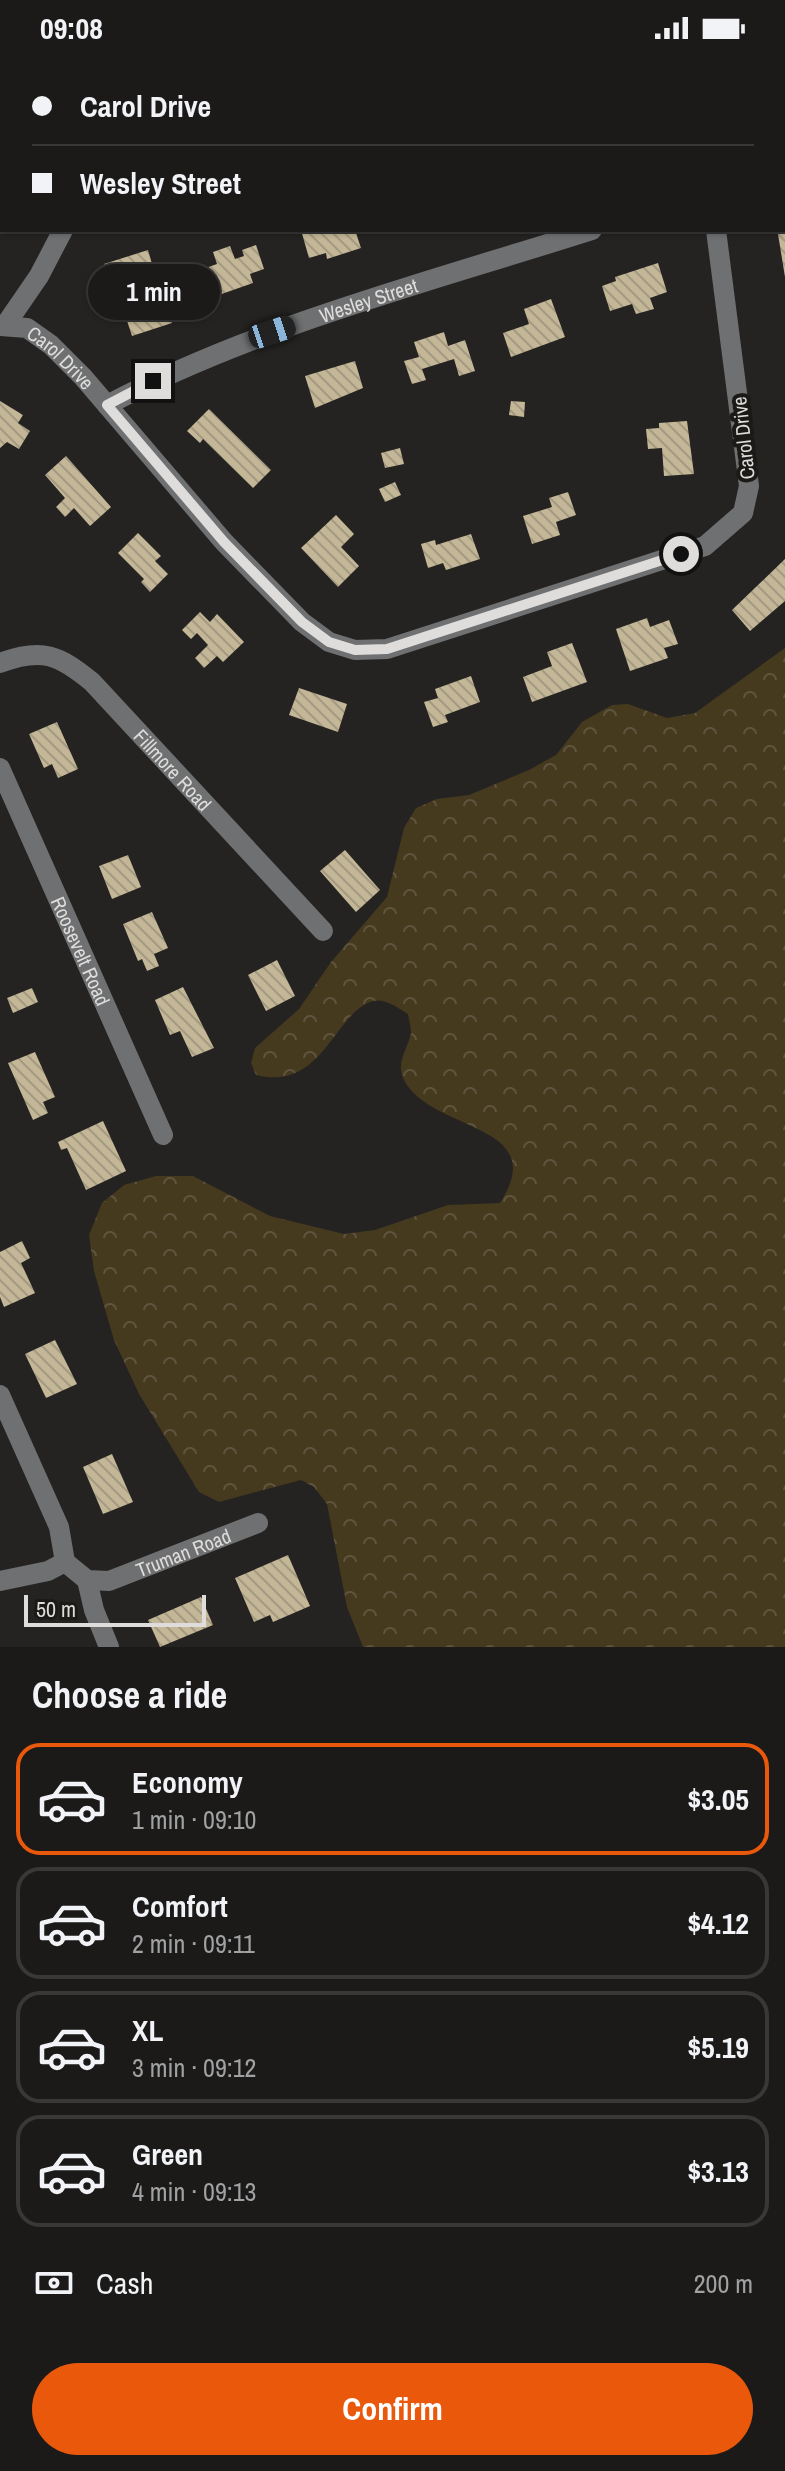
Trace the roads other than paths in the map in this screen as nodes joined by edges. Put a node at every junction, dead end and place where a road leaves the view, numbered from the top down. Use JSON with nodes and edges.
{"nodes":[{"id":1,"x":62,"y":232,"type":"edge"},
{"id":2,"x":586,"y":232,"type":"edge"},
{"id":3,"x":716,"y":232,"type":"edge"},
{"id":4,"x":3,"y":325,"type":"edge"},
{"id":5,"x":107,"y":405,"type":"junction"},
{"id":6,"x":0,"y":663,"type":"edge"},
{"id":7,"x":0,"y":768,"type":"edge"},
{"id":8,"x":323,"y":931,"type":"dead end"},
{"id":9,"x":163,"y":1135,"type":"dead end"},
{"id":10,"x":0,"y":1395,"type":"edge"},
{"id":11,"x":258,"y":1523,"type":"dead end"},
{"id":12,"x":65,"y":1562,"type":"junction"},
{"id":13,"x":87,"y":1580,"type":"junction"},
{"id":14,"x":0,"y":1581,"type":"edge"},
{"id":15,"x":109,"y":1647,"type":"edge"}],
"edges":[{"from":1,"to":4,"type":"street","name":"Carol Drive"},
{"from":2,"to":5,"type":"street","name":"Wesley Street"},
{"from":3,"to":5,"type":"street","name":"Carol Drive"},
{"from":4,"to":5,"type":"street","name":"Carol Drive"},
{"from":6,"to":8,"type":"street","name":"Fillmore Road"},
{"from":7,"to":9,"type":"street","name":"Roosevelt Road"},
{"from":10,"to":12,"type":"street"},
{"from":11,"to":13,"type":"street","name":"Truman Road"},
{"from":12,"to":13,"type":"street"},
{"from":12,"to":14,"type":"street"},
{"from":13,"to":15,"type":"street"}]}
